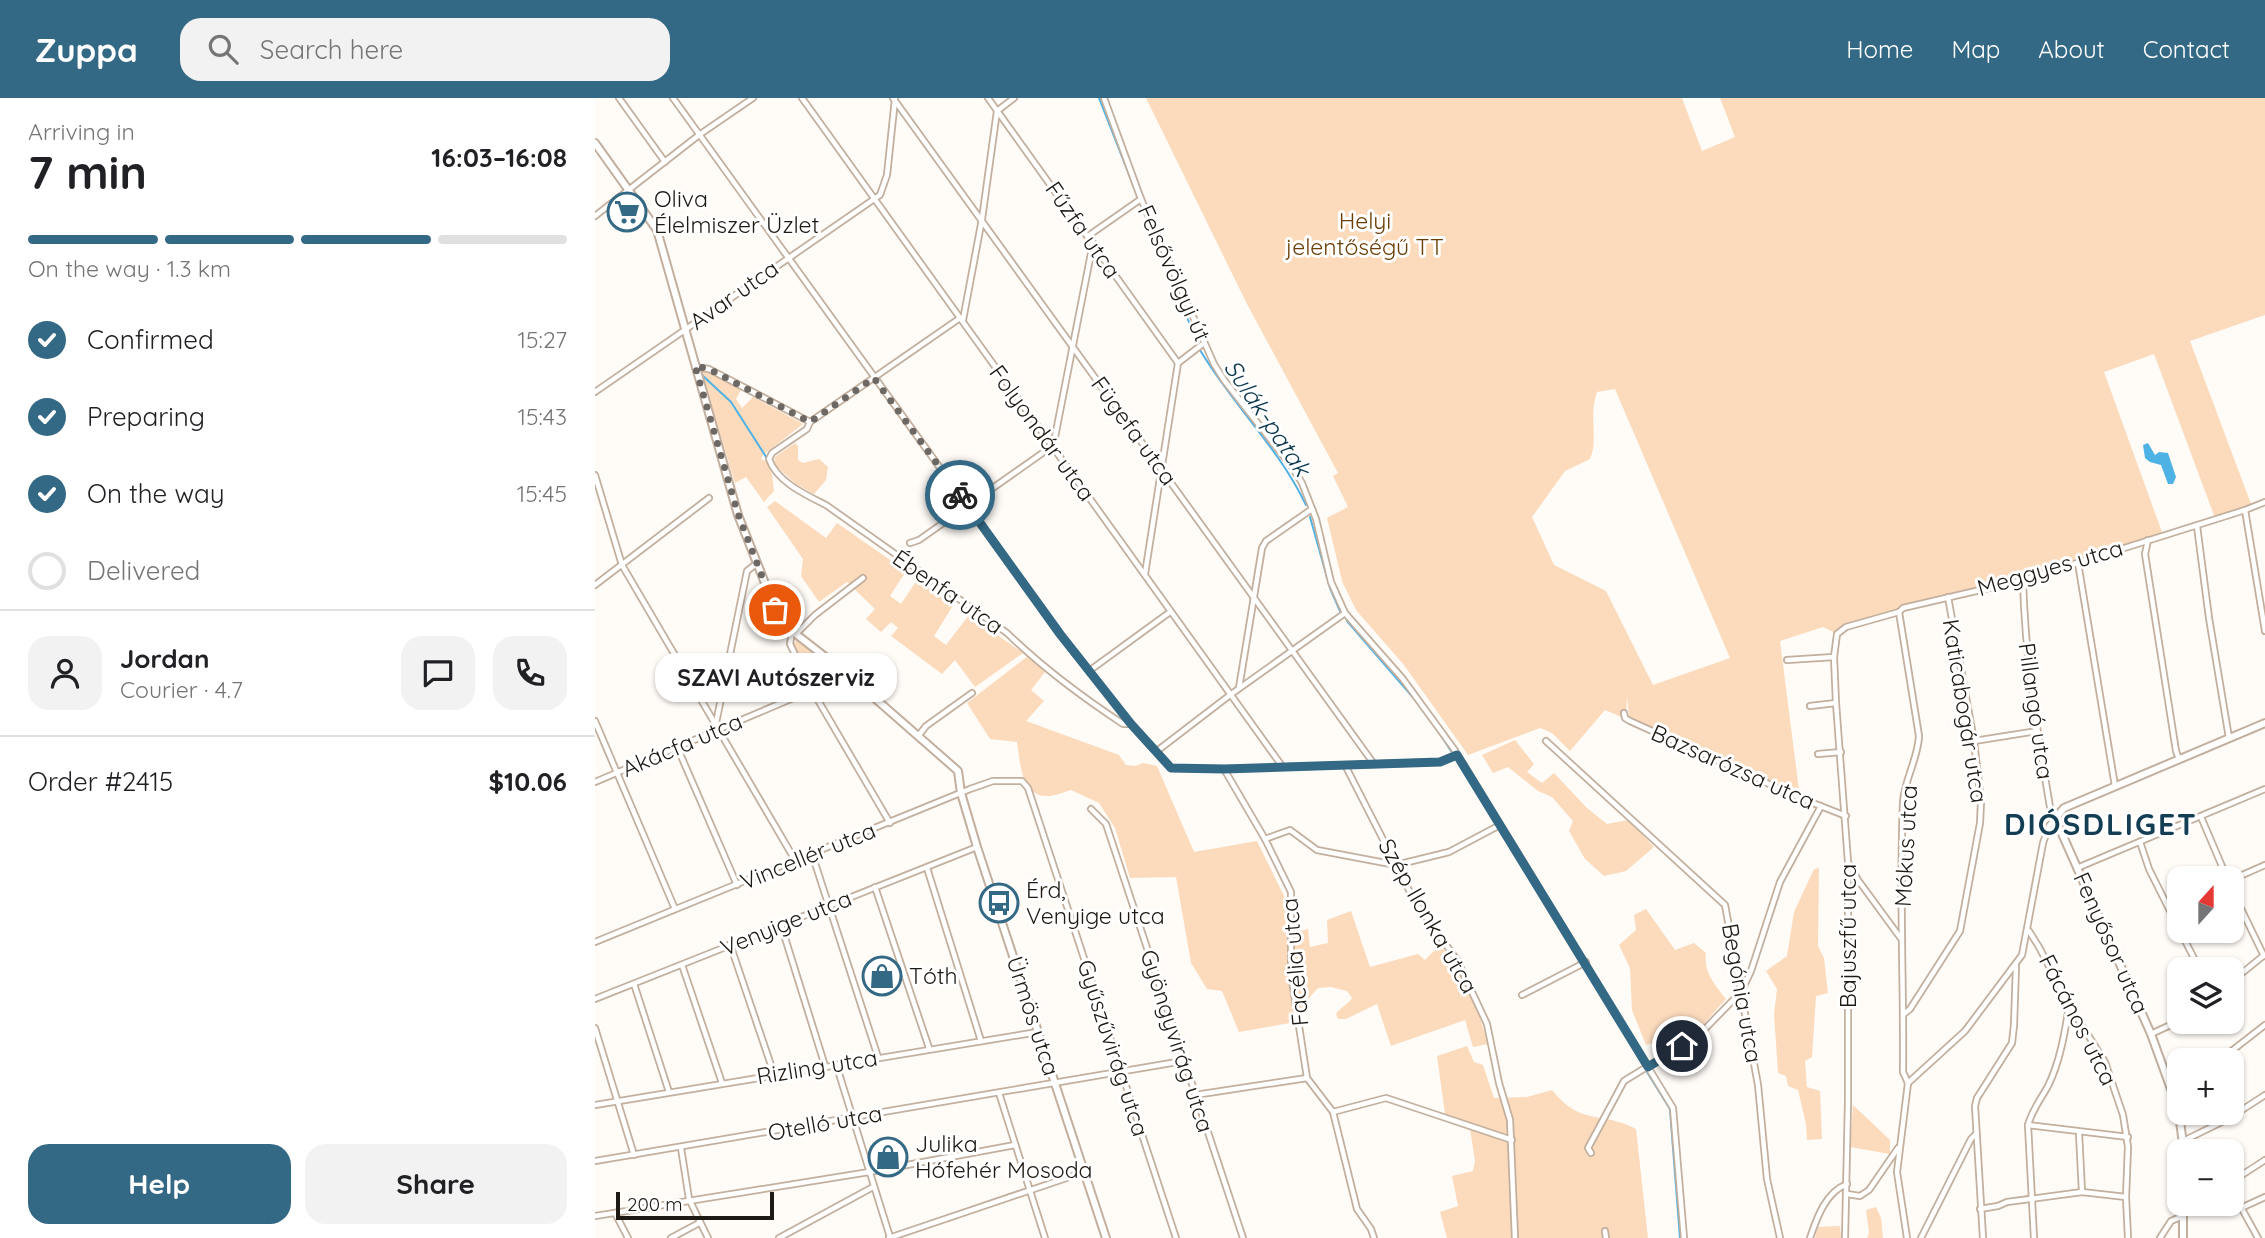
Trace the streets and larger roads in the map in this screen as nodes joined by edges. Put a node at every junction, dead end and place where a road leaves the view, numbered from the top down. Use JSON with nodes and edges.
{"nodes":[{"id":1,"x":619,"y":98,"type":"edge"},
{"id":2,"x":673,"y":98,"type":"edge"},
{"id":3,"x":753,"y":98,"type":"edge"},
{"id":4,"x":802,"y":98,"type":"edge"},
{"id":5,"x":988,"y":98,"type":"edge"},
{"id":6,"x":1014,"y":98,"type":"edge"},
{"id":7,"x":1104,"y":98,"type":"edge"},
{"id":8,"x":895,"y":99,"type":"edge"},
{"id":9,"x":997,"y":111,"type":"junction"},
{"id":10,"x":699,"y":135,"type":"junction"},
{"id":11,"x":595,"y":144,"type":"edge"},
{"id":12,"x":665,"y":162,"type":"junction"},
{"id":13,"x":629,"y":190,"type":"junction"},
{"id":14,"x":874,"y":199,"type":"junction"},
{"id":15,"x":1141,"y":199,"type":"junction"},
{"id":16,"x":595,"y":216,"type":"edge"},
{"id":17,"x":982,"y":219,"type":"junction"},
{"id":18,"x":1087,"y":236,"type":"junction"},
{"id":19,"x":1093,"y":243,"type":"junction"},
{"id":20,"x":789,"y":257,"type":"junction"},
{"id":21,"x":961,"y":320,"type":"junction"},
{"id":22,"x":685,"y":329,"type":"junction"},
{"id":23,"x":1204,"y":342,"type":"junction"},
{"id":24,"x":1074,"y":347,"type":"junction"},
{"id":25,"x":1178,"y":363,"type":"junction"},
{"id":26,"x":695,"y":366,"type":"junction"},
{"id":27,"x":874,"y":378,"type":"junction"},
{"id":28,"x":595,"y":392,"type":"edge"},
{"id":29,"x":810,"y":422,"type":"junction"},
{"id":30,"x":1051,"y":447,"type":"junction"},
{"id":31,"x":1163,"y":471,"type":"junction"},
{"id":32,"x":595,"y":475,"type":"edge"},
{"id":33,"x":709,"y":498,"type":"dead end"},
{"id":34,"x":2265,"y":502,"type":"edge"},
{"id":35,"x":967,"y":504,"type":"junction"},
{"id":36,"x":1312,"y":509,"type":"junction"},
{"id":37,"x":2245,"y":510,"type":"junction"},
{"id":38,"x":2197,"y":526,"type":"junction"},
{"id":39,"x":2148,"y":540,"type":"junction"},
{"id":40,"x":910,"y":543,"type":"dead end"},
{"id":41,"x":2133,"y":544,"type":"junction"},
{"id":42,"x":2145,"y":554,"type":"junction"},
{"id":43,"x":2078,"y":563,"type":"junction"},
{"id":44,"x":756,"y":564,"type":"junction"},
{"id":45,"x":622,"y":565,"type":"junction"},
{"id":46,"x":1145,"y":574,"type":"junction"},
{"id":47,"x":863,"y":578,"type":"dead end"},
{"id":48,"x":2023,"y":580,"type":"junction"},
{"id":49,"x":595,"y":585,"type":"edge"},
{"id":50,"x":1253,"y":596,"type":"junction"},
{"id":51,"x":1948,"y":597,"type":"junction"},
{"id":52,"x":1170,"y":612,"type":"junction"},
{"id":53,"x":1899,"y":612,"type":"junction"},
{"id":54,"x":1345,"y":613,"type":"junction"},
{"id":55,"x":2265,"y":631,"type":"edge"},
{"id":56,"x":794,"y":633,"type":"junction"},
{"id":57,"x":1837,"y":634,"type":"joint"},
{"id":58,"x":1293,"y":652,"type":"junction"},
{"id":59,"x":1834,"y":657,"type":"junction"},
{"id":60,"x":1787,"y":660,"type":"dead end"},
{"id":61,"x":1089,"y":671,"type":"junction"},
{"id":62,"x":846,"y":673,"type":"junction"},
{"id":63,"x":1239,"y":689,"type":"junction"},
{"id":64,"x":812,"y":690,"type":"junction"},
{"id":65,"x":972,"y":693,"type":"dead end"},
{"id":66,"x":1230,"y":695,"type":"junction"},
{"id":67,"x":1836,"y":703,"type":"junction"},
{"id":68,"x":1810,"y":706,"type":"dead end"},
{"id":69,"x":1625,"y":713,"type":"dead end"},
{"id":70,"x":595,"y":721,"type":"edge"},
{"id":71,"x":2265,"y":723,"type":"edge"},
{"id":72,"x":1131,"y":724,"type":"junction"},
{"id":73,"x":717,"y":726,"type":"junction"},
{"id":74,"x":2037,"y":731,"type":"junction"},
{"id":75,"x":919,"y":735,"type":"junction"},
{"id":76,"x":2229,"y":738,"type":"junction"},
{"id":77,"x":1546,"y":741,"type":"dead end"},
{"id":78,"x":1974,"y":741,"type":"junction"},
{"id":79,"x":678,"y":748,"type":"junction"},
{"id":80,"x":1157,"y":751,"type":"junction"},
{"id":81,"x":1841,"y":752,"type":"junction"},
{"id":82,"x":1818,"y":754,"type":"dead end"},
{"id":83,"x":1457,"y":755,"type":"junction"},
{"id":84,"x":2179,"y":759,"type":"junction"},
{"id":85,"x":1374,"y":764,"type":"junction"},
{"id":86,"x":1345,"y":765,"type":"junction"},
{"id":87,"x":1282,"y":767,"type":"junction"},
{"id":88,"x":1224,"y":769,"type":"junction"},
{"id":89,"x":617,"y":772,"type":"junction"},
{"id":90,"x":1022,"y":781,"type":"joint"},
{"id":91,"x":595,"y":782,"type":"edge"},
{"id":92,"x":2115,"y":787,"type":"junction"},
{"id":93,"x":2265,"y":789,"type":"edge"},
{"id":94,"x":961,"y":793,"type":"junction"},
{"id":95,"x":1821,"y":806,"type":"junction"},
{"id":96,"x":1091,"y":809,"type":"dead end"},
{"id":97,"x":2058,"y":815,"type":"junction"},
{"id":98,"x":1846,"y":816,"type":"junction"},
{"id":99,"x":2201,"y":817,"type":"junction"},
{"id":100,"x":890,"y":823,"type":"junction"},
{"id":101,"x":1500,"y":825,"type":"junction"},
{"id":102,"x":1265,"y":839,"type":"junction"},
{"id":103,"x":2140,"y":842,"type":"junction"},
{"id":104,"x":977,"y":847,"type":"junction"},
{"id":105,"x":812,"y":854,"type":"junction"},
{"id":106,"x":795,"y":860,"type":"junction"},
{"id":107,"x":1848,"y":862,"type":"junction"},
{"id":108,"x":1395,"y":865,"type":"junction"},
{"id":109,"x":2265,"y":865,"type":"edge"},
{"id":110,"x":2223,"y":866,"type":"edge"},
{"id":111,"x":927,"y":867,"type":"junction"},
{"id":112,"x":2077,"y":868,"type":"junction"},
{"id":113,"x":2244,"y":873,"type":"edge"},
{"id":114,"x":737,"y":885,"type":"junction"},
{"id":115,"x":875,"y":887,"type":"junction"},
{"id":116,"x":2167,"y":905,"type":"edge"},
{"id":117,"x":828,"y":906,"type":"junction"},
{"id":118,"x":675,"y":909,"type":"junction"},
{"id":119,"x":2244,"y":914,"type":"edge"},
{"id":120,"x":782,"y":925,"type":"junction"},
{"id":121,"x":2028,"y":930,"type":"junction"},
{"id":122,"x":1903,"y":940,"type":"junction"},
{"id":123,"x":595,"y":942,"type":"edge"},
{"id":124,"x":730,"y":944,"type":"junction"},
{"id":125,"x":2264,"y":955,"type":"edge"},
{"id":126,"x":1586,"y":962,"type":"junction"},
{"id":127,"x":682,"y":964,"type":"junction"},
{"id":128,"x":2016,"y":965,"type":"junction"},
{"id":129,"x":2244,"y":971,"type":"edge"},
{"id":130,"x":634,"y":984,"type":"junction"},
{"id":131,"x":1741,"y":992,"type":"junction"},
{"id":132,"x":1522,"y":995,"type":"dead end"},
{"id":133,"x":595,"y":999,"type":"edge"},
{"id":134,"x":2069,"y":1005,"type":"junction"},
{"id":135,"x":1903,"y":1014,"type":"junction"},
{"id":136,"x":2265,"y":1025,"type":"edge"},
{"id":137,"x":2167,"y":1027,"type":"edge"},
{"id":138,"x":595,"y":1028,"type":"edge"},
{"id":139,"x":1038,"y":1032,"type":"junction"},
{"id":140,"x":2151,"y":1034,"type":"junction"},
{"id":141,"x":981,"y":1041,"type":"junction"},
{"id":142,"x":929,"y":1048,"type":"junction"},
{"id":143,"x":2235,"y":1048,"type":"edge"},
{"id":144,"x":602,"y":1051,"type":"junction"},
{"id":145,"x":595,"y":1053,"type":"edge"},
{"id":146,"x":879,"y":1057,"type":"junction"},
{"id":147,"x":1183,"y":1061,"type":"junction"},
{"id":148,"x":836,"y":1064,"type":"junction"},
{"id":149,"x":825,"y":1066,"type":"junction"},
{"id":150,"x":1648,"y":1067,"type":"junction"},
{"id":151,"x":2167,"y":1069,"type":"edge"},
{"id":152,"x":1121,"y":1072,"type":"junction"},
{"id":153,"x":774,"y":1074,"type":"junction"},
{"id":154,"x":1307,"y":1078,"type":"junction"},
{"id":155,"x":722,"y":1083,"type":"junction"},
{"id":156,"x":1908,"y":1083,"type":"junction"},
{"id":157,"x":1055,"y":1085,"type":"junction"},
{"id":158,"x":669,"y":1092,"type":"junction"},
{"id":159,"x":999,"y":1093,"type":"junction"},
{"id":160,"x":1195,"y":1095,"type":"junction"},
{"id":161,"x":2265,"y":1095,"type":"edge"},
{"id":162,"x":618,"y":1101,"type":"junction"},
{"id":163,"x":595,"y":1105,"type":"edge"},
{"id":164,"x":1333,"y":1112,"type":"junction"},
{"id":165,"x":852,"y":1119,"type":"junction"},
{"id":166,"x":2028,"y":1125,"type":"junction"},
{"id":167,"x":1977,"y":1133,"type":"junction"},
{"id":168,"x":2079,"y":1133,"type":"junction"},
{"id":169,"x":2128,"y":1137,"type":"junction"},
{"id":170,"x":2191,"y":1139,"type":"edge"},
{"id":171,"x":1512,"y":1140,"type":"junction"},
{"id":172,"x":1015,"y":1145,"type":"junction"},
{"id":173,"x":681,"y":1147,"type":"junction"},
{"id":174,"x":1898,"y":1147,"type":"junction"},
{"id":175,"x":1591,"y":1153,"type":"dead end"},
{"id":176,"x":634,"y":1155,"type":"junction"},
{"id":177,"x":2265,"y":1160,"type":"edge"},
{"id":178,"x":595,"y":1161,"type":"edge"},
{"id":179,"x":869,"y":1172,"type":"junction"},
{"id":180,"x":1084,"y":1172,"type":"junction"},
{"id":181,"x":2244,"y":1174,"type":"edge"},
{"id":182,"x":1847,"y":1184,"type":"junction"},
{"id":183,"x":873,"y":1187,"type":"junction"},
{"id":184,"x":1030,"y":1192,"type":"junction"},
{"id":185,"x":2083,"y":1192,"type":"junction"},
{"id":186,"x":1847,"y":1194,"type":"junction"},
{"id":187,"x":2126,"y":1197,"type":"junction"},
{"id":188,"x":2032,"y":1198,"type":"junction"},
{"id":189,"x":2265,"y":1198,"type":"edge"},
{"id":190,"x":689,"y":1199,"type":"junction"},
{"id":191,"x":2244,"y":1207,"type":"edge"},
{"id":192,"x":1980,"y":1209,"type":"junction"},
{"id":193,"x":615,"y":1213,"type":"junction"},
{"id":194,"x":2244,"y":1213,"type":"edge"},
{"id":195,"x":595,"y":1216,"type":"edge"},
{"id":196,"x":2183,"y":1216,"type":"joint"},
{"id":197,"x":699,"y":1223,"type":"junction"},
{"id":198,"x":1605,"y":1231,"type":"dead end"},
{"id":199,"x":628,"y":1238,"type":"edge"},
{"id":200,"x":671,"y":1238,"type":"edge"},
{"id":201,"x":708,"y":1238,"type":"edge"},
{"id":202,"x":779,"y":1238,"type":"edge"},
{"id":203,"x":890,"y":1238,"type":"edge"},
{"id":204,"x":1045,"y":1238,"type":"edge"},
{"id":205,"x":1106,"y":1238,"type":"edge"},
{"id":206,"x":1176,"y":1238,"type":"edge"},
{"id":207,"x":1243,"y":1238,"type":"edge"},
{"id":208,"x":1374,"y":1238,"type":"edge"},
{"id":209,"x":1515,"y":1238,"type":"edge"},
{"id":210,"x":1606,"y":1238,"type":"edge"},
{"id":211,"x":1684,"y":1238,"type":"edge"},
{"id":212,"x":1780,"y":1238,"type":"edge"},
{"id":213,"x":1811,"y":1238,"type":"edge"},
{"id":214,"x":1845,"y":1238,"type":"edge"},
{"id":215,"x":1907,"y":1238,"type":"edge"},
{"id":216,"x":1921,"y":1238,"type":"edge"},
{"id":217,"x":1983,"y":1238,"type":"edge"},
{"id":218,"x":2033,"y":1238,"type":"edge"},
{"id":219,"x":2128,"y":1238,"type":"edge"},
{"id":220,"x":2160,"y":1238,"type":"edge"},
{"id":221,"x":2183,"y":1238,"type":"edge"},
{"id":222,"x":2258,"y":1238,"type":"edge"}],
"edges":[{"from":1,"to":12,"type":"street"},
{"from":2,"to":10,"type":"street"},
{"from":3,"to":10,"type":"street"},
{"from":4,"to":14,"type":"street","name":"Folyondár utca"},
{"from":5,"to":9,"type":"street","name":"Fűzfa utca"},
{"from":6,"to":9,"type":"street"},
{"from":7,"to":15,"type":"street","name":"Felsővölgyi út"},
{"from":8,"to":14,"type":"street"},
{"from":8,"to":17,"type":"street","name":"Fügefa utca"},
{"from":9,"to":17,"type":"street"},
{"from":9,"to":18,"type":"street","name":"Fűzfa utca"},
{"from":10,"to":12,"type":"street"},
{"from":10,"to":20,"type":"street"},
{"from":11,"to":13,"type":"street","name":"Ürmös utca"},
{"from":12,"to":13,"type":"street"},
{"from":13,"to":16,"type":"street"},
{"from":13,"to":22,"type":"street","name":"Ürmös utca"},
{"from":14,"to":20,"type":"street","name":"Avar utca"},
{"from":14,"to":21,"type":"street","name":"Folyondár utca"},
{"from":15,"to":18,"type":"street"},
{"from":15,"to":23,"type":"street","name":"Felsővölgyi út"},
{"from":17,"to":21,"type":"street"},
{"from":17,"to":24,"type":"street","name":"Fügefa utca"},
{"from":18,"to":19,"type":"street","name":"Fűzfa utca"},
{"from":19,"to":24,"type":"street"},
{"from":19,"to":25,"type":"street","name":"Fűzfa utca"},
{"from":20,"to":22,"type":"street","name":"Avar utca"},
{"from":20,"to":27,"type":"street"},
{"from":21,"to":27,"type":"street"},
{"from":21,"to":30,"type":"street","name":"Folyondár utca"},
{"from":22,"to":26,"type":"street","name":"Ürmös utca"},
{"from":22,"to":28,"type":"street","name":"Avar utca"},
{"from":23,"to":25,"type":"street"},
{"from":23,"to":36,"type":"street","name":"Felsővölgyi út"},
{"from":24,"to":30,"type":"street"},
{"from":24,"to":31,"type":"street","name":"Fügefa utca"},
{"from":25,"to":31,"type":"street"},
{"from":26,"to":29,"type":"street"},
{"from":26,"to":44,"type":"street","name":"Ürmös utca"},
{"from":27,"to":29,"type":"street"},
{"from":27,"to":35,"type":"street"},
{"from":29,"to":72,"type":"street","name":"Ébenfa utca"},
{"from":30,"to":35,"type":"street"},
{"from":30,"to":46,"type":"street","name":"Folyondár utca"},
{"from":31,"to":46,"type":"street"},
{"from":31,"to":50,"type":"street","name":"Fügefa utca"},
{"from":32,"to":45,"type":"street"},
{"from":33,"to":45,"type":"street"},
{"from":34,"to":37,"type":"street","name":"Meggyes utca"},
{"from":35,"to":40,"type":"street"},
{"from":35,"to":61,"type":"street"},
{"from":36,"to":50,"type":"street"},
{"from":36,"to":54,"type":"street","name":"Felsővölgyi út"},
{"from":37,"to":38,"type":"street","name":"Meggyes utca"},
{"from":37,"to":55,"type":"street"},
{"from":38,"to":39,"type":"street","name":"Meggyes utca"},
{"from":38,"to":76,"type":"street"},
{"from":39,"to":41,"type":"street","name":"Meggyes utca"},
{"from":39,"to":42,"type":"street"},
{"from":41,"to":42,"type":"street"},
{"from":41,"to":43,"type":"street","name":"Meggyes utca"},
{"from":42,"to":84,"type":"street"},
{"from":43,"to":48,"type":"street","name":"Meggyes utca"},
{"from":43,"to":92,"type":"street"},
{"from":44,"to":56,"type":"street","name":"Ürmös utca"},
{"from":44,"to":73,"type":"street"},
{"from":45,"to":49,"type":"street"},
{"from":45,"to":73,"type":"street"},
{"from":46,"to":52,"type":"street","name":"Folyondár utca"},
{"from":47,"to":56,"type":"street"},
{"from":48,"to":51,"type":"street","name":"Meggyes utca"},
{"from":48,"to":74,"type":"street","name":"Pillangó utca"},
{"from":50,"to":58,"type":"street","name":"Fügefa utca"},
{"from":50,"to":63,"type":"street"},
{"from":51,"to":53,"type":"street","name":"Meggyes utca"},
{"from":51,"to":78,"type":"street","name":"Katicabogár utca"},
{"from":52,"to":61,"type":"street"},
{"from":52,"to":66,"type":"street","name":"Folyondár utca"},
{"from":53,"to":57,"type":"street","name":"Meggyes utca"},
{"from":53,"to":122,"type":"street","name":"Mókus utca"},
{"from":54,"to":58,"type":"street"},
{"from":54,"to":83,"type":"street","name":"Felsővölgyi út"},
{"from":56,"to":62,"type":"street","name":"Ürmös utca"},
{"from":56,"to":64,"type":"street"},
{"from":57,"to":59,"type":"street","name":"Bajuszfű utca"},
{"from":58,"to":63,"type":"street"},
{"from":58,"to":85,"type":"street","name":"Fügefa utca"},
{"from":59,"to":60,"type":"street"},
{"from":59,"to":67,"type":"street","name":"Bajuszfű utca"},
{"from":61,"to":72,"type":"street"},
{"from":62,"to":64,"type":"street","name":"Akácfa utca"},
{"from":62,"to":75,"type":"street","name":"Ürmös utca"},
{"from":63,"to":66,"type":"street"},
{"from":64,"to":73,"type":"street","name":"Akácfa utca"},
{"from":64,"to":100,"type":"street"},
{"from":65,"to":75,"type":"street"},
{"from":66,"to":80,"type":"street"},
{"from":66,"to":87,"type":"street","name":"Folyondár utca"},
{"from":67,"to":68,"type":"street"},
{"from":67,"to":81,"type":"street","name":"Bajuszfű utca"},
{"from":69,"to":95,"type":"street","name":"Bazsarózsa utca"},
{"from":70,"to":89,"type":"street"},
{"from":71,"to":76,"type":"street"},
{"from":72,"to":80,"type":"street"},
{"from":73,"to":79,"type":"street","name":"Akácfa utca"},
{"from":73,"to":106,"type":"street"},
{"from":74,"to":78,"type":"street"},
{"from":74,"to":97,"type":"street","name":"Pillangó utca"},
{"from":75,"to":94,"type":"street","name":"Ürmös utca"},
{"from":76,"to":84,"type":"street"},
{"from":77,"to":131,"type":"street","name":"Begónia utca"},
{"from":78,"to":135,"type":"street","name":"Katicabogár utca"},
{"from":79,"to":89,"type":"street","name":"Akácfa utca"},
{"from":79,"to":114,"type":"street"},
{"from":80,"to":88,"type":"street"},
{"from":81,"to":82,"type":"street"},
{"from":81,"to":98,"type":"street","name":"Bajuszfű utca"},
{"from":83,"to":85,"type":"street"},
{"from":83,"to":101,"type":"street","name":"Felsővölgyi út"},
{"from":84,"to":92,"type":"street"},
{"from":85,"to":86,"type":"street"},
{"from":86,"to":87,"type":"street"},
{"from":86,"to":108,"type":"street","name":"Szép Ilonka utca"},
{"from":87,"to":88,"type":"street"},
{"from":88,"to":102,"type":"street","name":"Facélia utca"},
{"from":89,"to":91,"type":"street","name":"Akácfa utca"},
{"from":89,"to":118,"type":"street"},
{"from":90,"to":94,"type":"street","name":"Vincellér utca"},
{"from":90,"to":152,"type":"street","name":"Gyűszűvirág utca"},
{"from":92,"to":97,"type":"street"},
{"from":93,"to":99,"type":"street"},
{"from":94,"to":100,"type":"street","name":"Vincellér utca"},
{"from":94,"to":104,"type":"street","name":"Ürmös utca"},
{"from":95,"to":98,"type":"street","name":"Bazsarózsa utca"},
{"from":95,"to":131,"type":"street"},
{"from":96,"to":147,"type":"street","name":"Gyöngyvirág utca"},
{"from":97,"to":112,"type":"street","name":"Fenyősor utca"},
{"from":97,"to":121,"type":"street"},
{"from":98,"to":107,"type":"street","name":"Bajuszfű utca"},
{"from":99,"to":103,"type":"street"},
{"from":99,"to":110,"type":"street"},
{"from":100,"to":105,"type":"street","name":"Vincellér utca"},
{"from":101,"to":108,"type":"street"},
{"from":101,"to":126,"type":"street","name":"Felsővölgyi út"},
{"from":102,"to":108,"type":"street"},
{"from":102,"to":154,"type":"street","name":"Facélia utca"},
{"from":103,"to":112,"type":"street"},
{"from":103,"to":116,"type":"street"},
{"from":104,"to":111,"type":"street","name":"Venyige utca"},
{"from":104,"to":139,"type":"street","name":"Ürmös utca"},
{"from":105,"to":106,"type":"street","name":"Vincellér utca"},
{"from":105,"to":117,"type":"street"},
{"from":106,"to":114,"type":"street","name":"Vincellér utca"},
{"from":107,"to":122,"type":"street"},
{"from":107,"to":182,"type":"street","name":"Bajuszfű utca"},
{"from":108,"to":171,"type":"street","name":"Szép Ilonka utca"},
{"from":109,"to":113,"type":"street"},
{"from":111,"to":115,"type":"street","name":"Venyige utca"},
{"from":111,"to":141,"type":"street"},
{"from":112,"to":140,"type":"street","name":"Fenyősor utca"},
{"from":114,"to":118,"type":"street","name":"Vincellér utca"},
{"from":115,"to":117,"type":"street","name":"Venyige utca"},
{"from":115,"to":142,"type":"street"},
{"from":117,"to":120,"type":"street","name":"Venyige utca"},
{"from":117,"to":146,"type":"street"},
{"from":118,"to":123,"type":"street","name":"Vincellér utca"},
{"from":119,"to":125,"type":"street"},
{"from":120,"to":124,"type":"street","name":"Venyige utca"},
{"from":120,"to":149,"type":"street"},
{"from":121,"to":128,"type":"street"},
{"from":121,"to":134,"type":"street","name":"Fácános utca"},
{"from":122,"to":135,"type":"street","name":"Mókus utca"},
{"from":124,"to":127,"type":"street","name":"Venyige utca"},
{"from":124,"to":153,"type":"street"},
{"from":125,"to":129,"type":"street"},
{"from":126,"to":132,"type":"street"},
{"from":126,"to":150,"type":"street","name":"Felsővölgyi út"},
{"from":127,"to":130,"type":"street","name":"Venyige utca"},
{"from":127,"to":155,"type":"street"},
{"from":128,"to":156,"type":"street"},
{"from":128,"to":167,"type":"street"},
{"from":130,"to":133,"type":"street","name":"Venyige utca"},
{"from":130,"to":158,"type":"street"},
{"from":131,"to":150,"type":"street"},
{"from":131,"to":212,"type":"street","name":"Begónia utca"},
{"from":134,"to":166,"type":"street"},
{"from":134,"to":169,"type":"street","name":"Fácános utca"},
{"from":135,"to":156,"type":"street","name":"Mókus utca"},
{"from":136,"to":143,"type":"street"},
{"from":137,"to":140,"type":"street"},
{"from":138,"to":144,"type":"street"},
{"from":139,"to":141,"type":"street","name":"Rizling utca"},
{"from":139,"to":157,"type":"street","name":"Ürmös utca"},
{"from":140,"to":151,"type":"street","name":"Fenyősor utca"},
{"from":141,"to":142,"type":"street","name":"Rizling utca"},
{"from":142,"to":146,"type":"street","name":"Rizling utca"},
{"from":144,"to":145,"type":"street"},
{"from":144,"to":162,"type":"street"},
{"from":146,"to":148,"type":"street","name":"Rizling utca"},
{"from":147,"to":152,"type":"street","name":"Otelló utca"},
{"from":147,"to":160,"type":"street","name":"Gyöngyvirág utca"},
{"from":148,"to":149,"type":"street","name":"Rizling utca"},
{"from":148,"to":165,"type":"street"},
{"from":149,"to":153,"type":"street","name":"Rizling utca"},
{"from":150,"to":175,"type":"street"},
{"from":150,"to":211,"type":"street","name":"Felsővölgyi út"},
{"from":152,"to":157,"type":"street","name":"Otelló utca"},
{"from":152,"to":206,"type":"street","name":"Gyűszűvirág utca"},
{"from":153,"to":155,"type":"street","name":"Rizling utca"},
{"from":154,"to":160,"type":"street"},
{"from":154,"to":164,"type":"street","name":"Facélia utca"},
{"from":155,"to":158,"type":"street","name":"Rizling utca"},
{"from":156,"to":174,"type":"street","name":"Mókus utca"},
{"from":157,"to":159,"type":"street","name":"Otelló utca"},
{"from":157,"to":180,"type":"street","name":"Ürmös utca"},
{"from":158,"to":162,"type":"street","name":"Rizling utca"},
{"from":159,"to":165,"type":"street","name":"Otelló utca"},
{"from":159,"to":172,"type":"street"},
{"from":160,"to":207,"type":"street","name":"Gyöngyvirág utca"},
{"from":161,"to":170,"type":"street"},
{"from":162,"to":163,"type":"street","name":"Rizling utca"},
{"from":162,"to":176,"type":"street"},
{"from":164,"to":171,"type":"street"},
{"from":164,"to":208,"type":"street","name":"Facélia utca"},
{"from":165,"to":173,"type":"street","name":"Otelló utca"},
{"from":165,"to":179,"type":"street"},
{"from":166,"to":168,"type":"street"},
{"from":166,"to":188,"type":"street"},
{"from":167,"to":192,"type":"street"},
{"from":167,"to":216,"type":"street"},
{"from":168,"to":169,"type":"street"},
{"from":168,"to":185,"type":"street"},
{"from":169,"to":187,"type":"street","name":"Fácános utca"},
{"from":171,"to":209,"type":"street","name":"Szép Ilonka utca"},
{"from":172,"to":179,"type":"street"},
{"from":172,"to":184,"type":"street"},
{"from":173,"to":176,"type":"street","name":"Otelló utca"},
{"from":173,"to":190,"type":"street"},
{"from":174,"to":186,"type":"street"},
{"from":174,"to":215,"type":"street"},
{"from":176,"to":178,"type":"street","name":"Otelló utca"},
{"from":177,"to":181,"type":"street"},
{"from":179,"to":183,"type":"street"},
{"from":179,"to":190,"type":"street"},
{"from":180,"to":184,"type":"street"},
{"from":180,"to":205,"type":"street","name":"Ürmös utca"},
{"from":182,"to":186,"type":"street","name":"Bajuszfű utca"},
{"from":182,"to":213,"type":"street"},
{"from":183,"to":202,"type":"street"},
{"from":183,"to":203,"type":"street"},
{"from":184,"to":203,"type":"street"},
{"from":184,"to":204,"type":"street"},
{"from":185,"to":187,"type":"street"},
{"from":185,"to":188,"type":"street"},
{"from":186,"to":214,"type":"street","name":"Bajuszfű utca"},
{"from":187,"to":219,"type":"street","name":"Fácános utca"},
{"from":188,"to":192,"type":"street"},
{"from":188,"to":218,"type":"street"},
{"from":189,"to":191,"type":"street"},
{"from":190,"to":193,"type":"street"},
{"from":190,"to":197,"type":"street"},
{"from":192,"to":217,"type":"street"},
{"from":193,"to":195,"type":"street"},
{"from":193,"to":199,"type":"street"},
{"from":194,"to":222,"type":"street"},
{"from":196,"to":220,"type":"street"},
{"from":196,"to":221,"type":"street"},
{"from":197,"to":200,"type":"street"},
{"from":197,"to":201,"type":"street"},
{"from":198,"to":210,"type":"street"}]}
